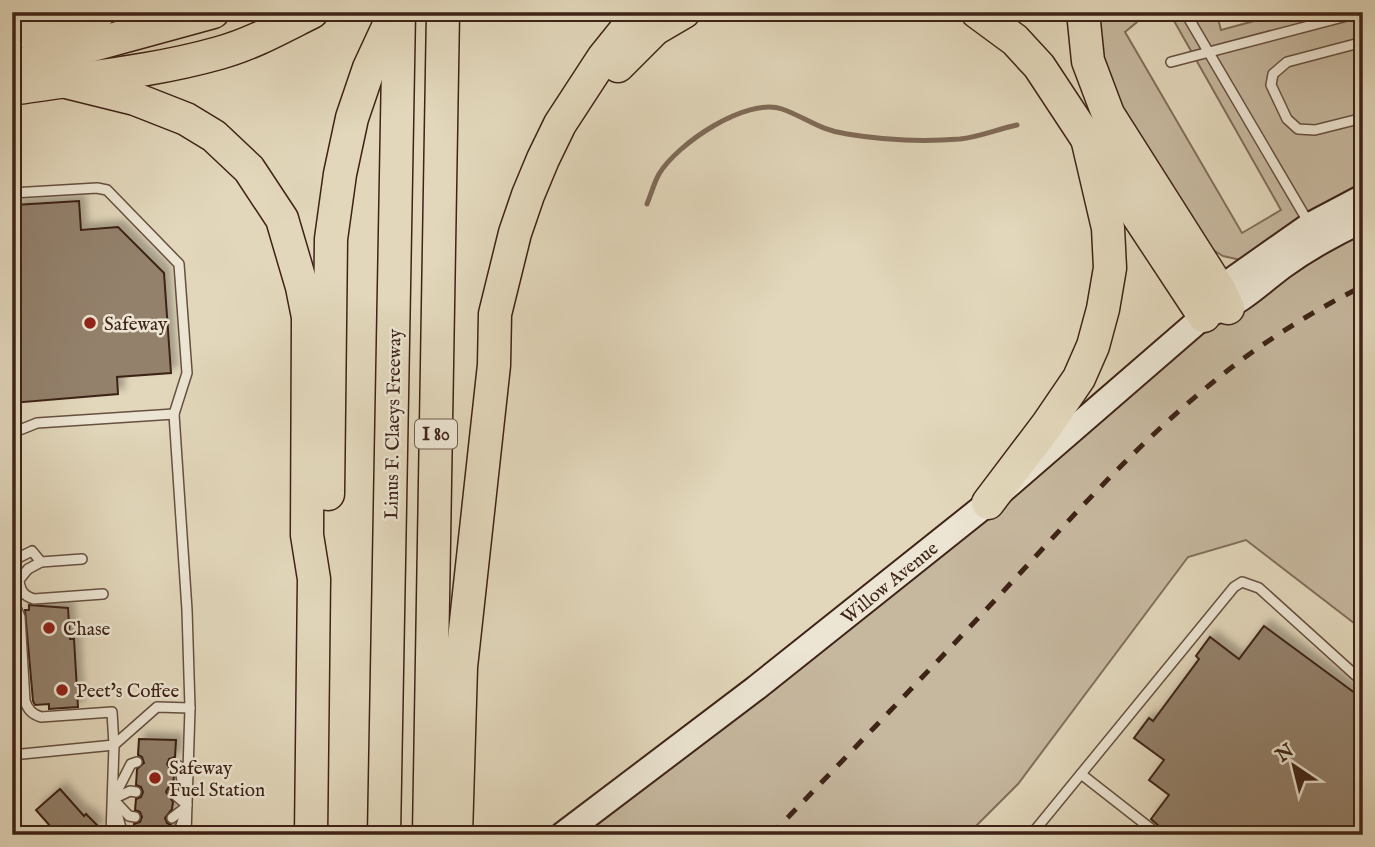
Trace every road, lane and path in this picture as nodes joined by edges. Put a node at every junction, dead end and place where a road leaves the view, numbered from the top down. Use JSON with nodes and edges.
{"nodes":[{"id":1,"x":97,"y":12,"type":"edge"},
{"id":2,"x":213,"y":12,"type":"edge"},
{"id":3,"x":312,"y":12,"type":"edge"},
{"id":4,"x":443,"y":12,"type":"edge"},
{"id":5,"x":640,"y":12,"type":"edge"},
{"id":6,"x":684,"y":12,"type":"edge"},
{"id":7,"x":976,"y":12,"type":"edge"},
{"id":8,"x":1083,"y":12,"type":"edge"},
{"id":9,"x":1185,"y":12,"type":"edge"},
{"id":10,"x":1362,"y":12,"type":"edge"},
{"id":11,"x":394,"y":17,"type":"edge"},
{"id":12,"x":12,"y":34,"type":"edge"},
{"id":13,"x":1363,"y":41,"type":"edge"},
{"id":14,"x":1208,"y":52,"type":"junction"},
{"id":15,"x":1171,"y":62,"type":"dead end"},
{"id":16,"x":12,"y":67,"type":"edge"},
{"id":17,"x":62,"y":81,"type":"junction"},
{"id":18,"x":12,"y":89,"type":"edge"},
{"id":19,"x":1363,"y":117,"type":"edge"},
{"id":20,"x":1087,"y":138,"type":"junction"},
{"id":21,"x":12,"y":192,"type":"edge"},
{"id":22,"x":1363,"y":197,"type":"edge"},
{"id":23,"x":1363,"y":220,"type":"edge"},
{"id":24,"x":1314,"y":234,"type":"junction"},
{"id":25,"x":1217,"y":304,"type":"junction"},
{"id":26,"x":494,"y":365,"type":"junction"},
{"id":27,"x":174,"y":414,"type":"junction"},
{"id":28,"x":12,"y":433,"type":"edge"},
{"id":29,"x":988,"y":503,"type":"junction"},
{"id":30,"x":82,"y":559,"type":"dead end"},
{"id":31,"x":12,"y":561,"type":"edge"},
{"id":32,"x":41,"y":562,"type":"junction"},
{"id":33,"x":314,"y":579,"type":"junction"},
{"id":34,"x":103,"y":594,"type":"dead end"},
{"id":35,"x":12,"y":598,"type":"edge"},
{"id":36,"x":1363,"y":682,"type":"edge"},
{"id":37,"x":190,"y":709,"type":"junction"},
{"id":38,"x":114,"y":745,"type":"junction"},
{"id":39,"x":12,"y":755,"type":"edge"},
{"id":40,"x":137,"y":762,"type":"dead end"},
{"id":41,"x":174,"y":764,"type":"dead end"},
{"id":42,"x":1081,"y":774,"type":"junction"},
{"id":43,"x":136,"y":792,"type":"dead end"},
{"id":44,"x":173,"y":793,"type":"dead end"},
{"id":45,"x":113,"y":799,"type":"junction"},
{"id":46,"x":187,"y":805,"type":"junction"},
{"id":47,"x":596,"y":810,"type":"junction"},
{"id":48,"x":135,"y":817,"type":"dead end"},
{"id":49,"x":172,"y":818,"type":"dead end"},
{"id":50,"x":429,"y":822,"type":"edge"},
{"id":51,"x":111,"y":835,"type":"edge"},
{"id":52,"x":123,"y":835,"type":"edge"},
{"id":53,"x":178,"y":835,"type":"edge"},
{"id":54,"x":186,"y":835,"type":"edge"},
{"id":55,"x":311,"y":835,"type":"edge"},
{"id":56,"x":384,"y":835,"type":"edge"},
{"id":57,"x":456,"y":835,"type":"edge"},
{"id":58,"x":562,"y":835,"type":"edge"},
{"id":59,"x":570,"y":835,"type":"edge"},
{"id":60,"x":1031,"y":835,"type":"edge"},
{"id":61,"x":1159,"y":835,"type":"edge"}],
"edges":[{"from":1,"to":12,"type":"highway"},
{"from":2,"to":16,"type":"highway"},
{"from":3,"to":17,"type":"highway"},
{"from":4,"to":50,"type":"highway","number":"I 80"},
{"from":5,"to":26,"type":"highway"},
{"from":6,"to":26,"type":"highway"},
{"from":7,"to":20,"type":"highway"},
{"from":8,"to":25,"type":"highway"},
{"from":9,"to":14,"type":"lane"},
{"from":10,"to":14,"type":"lane"},
{"from":11,"to":33,"type":"highway"},
{"from":11,"to":56,"type":"highway","name":"Linus F. Claeys Freeway","number":"I 80"},
{"from":13,"to":19,"type":"lane"},
{"from":14,"to":15,"type":"lane"},
{"from":14,"to":24,"type":"lane"},
{"from":17,"to":18,"type":"highway"},
{"from":17,"to":33,"type":"highway"},
{"from":20,"to":25,"type":"highway"},
{"from":20,"to":29,"type":"highway"},
{"from":21,"to":27,"type":"lane"},
{"from":22,"to":24,"type":"street","name":"Willow Avenue"},
{"from":23,"to":24,"type":"street","name":"Willow Avenue"},
{"from":24,"to":25,"type":"street","name":"Willow Avenue"},
{"from":25,"to":29,"type":"street","name":"Willow Avenue"},
{"from":26,"to":57,"type":"highway"},
{"from":27,"to":28,"type":"lane"},
{"from":27,"to":37,"type":"lane"},
{"from":29,"to":47,"type":"street","name":"Willow Avenue"},
{"from":30,"to":32,"type":"lane"},
{"from":31,"to":32,"type":"lane"},
{"from":32,"to":34,"type":"lane"},
{"from":33,"to":55,"type":"highway"},
{"from":35,"to":38,"type":"lane"},
{"from":36,"to":42,"type":"lane"},
{"from":37,"to":38,"type":"lane"},
{"from":37,"to":46,"type":"lane"},
{"from":38,"to":39,"type":"lane"},
{"from":38,"to":45,"type":"lane"},
{"from":40,"to":45,"type":"lane"},
{"from":41,"to":46,"type":"lane"},
{"from":42,"to":60,"type":"lane"},
{"from":42,"to":61,"type":"lane"},
{"from":43,"to":45,"type":"lane"},
{"from":44,"to":46,"type":"lane"},
{"from":45,"to":48,"type":"lane"},
{"from":45,"to":51,"type":"lane"},
{"from":45,"to":52,"type":"lane"},
{"from":46,"to":49,"type":"lane"},
{"from":46,"to":53,"type":"lane"},
{"from":46,"to":54,"type":"lane"},
{"from":47,"to":58,"type":"street","name":"Willow Avenue"},
{"from":47,"to":59,"type":"street"}]}
